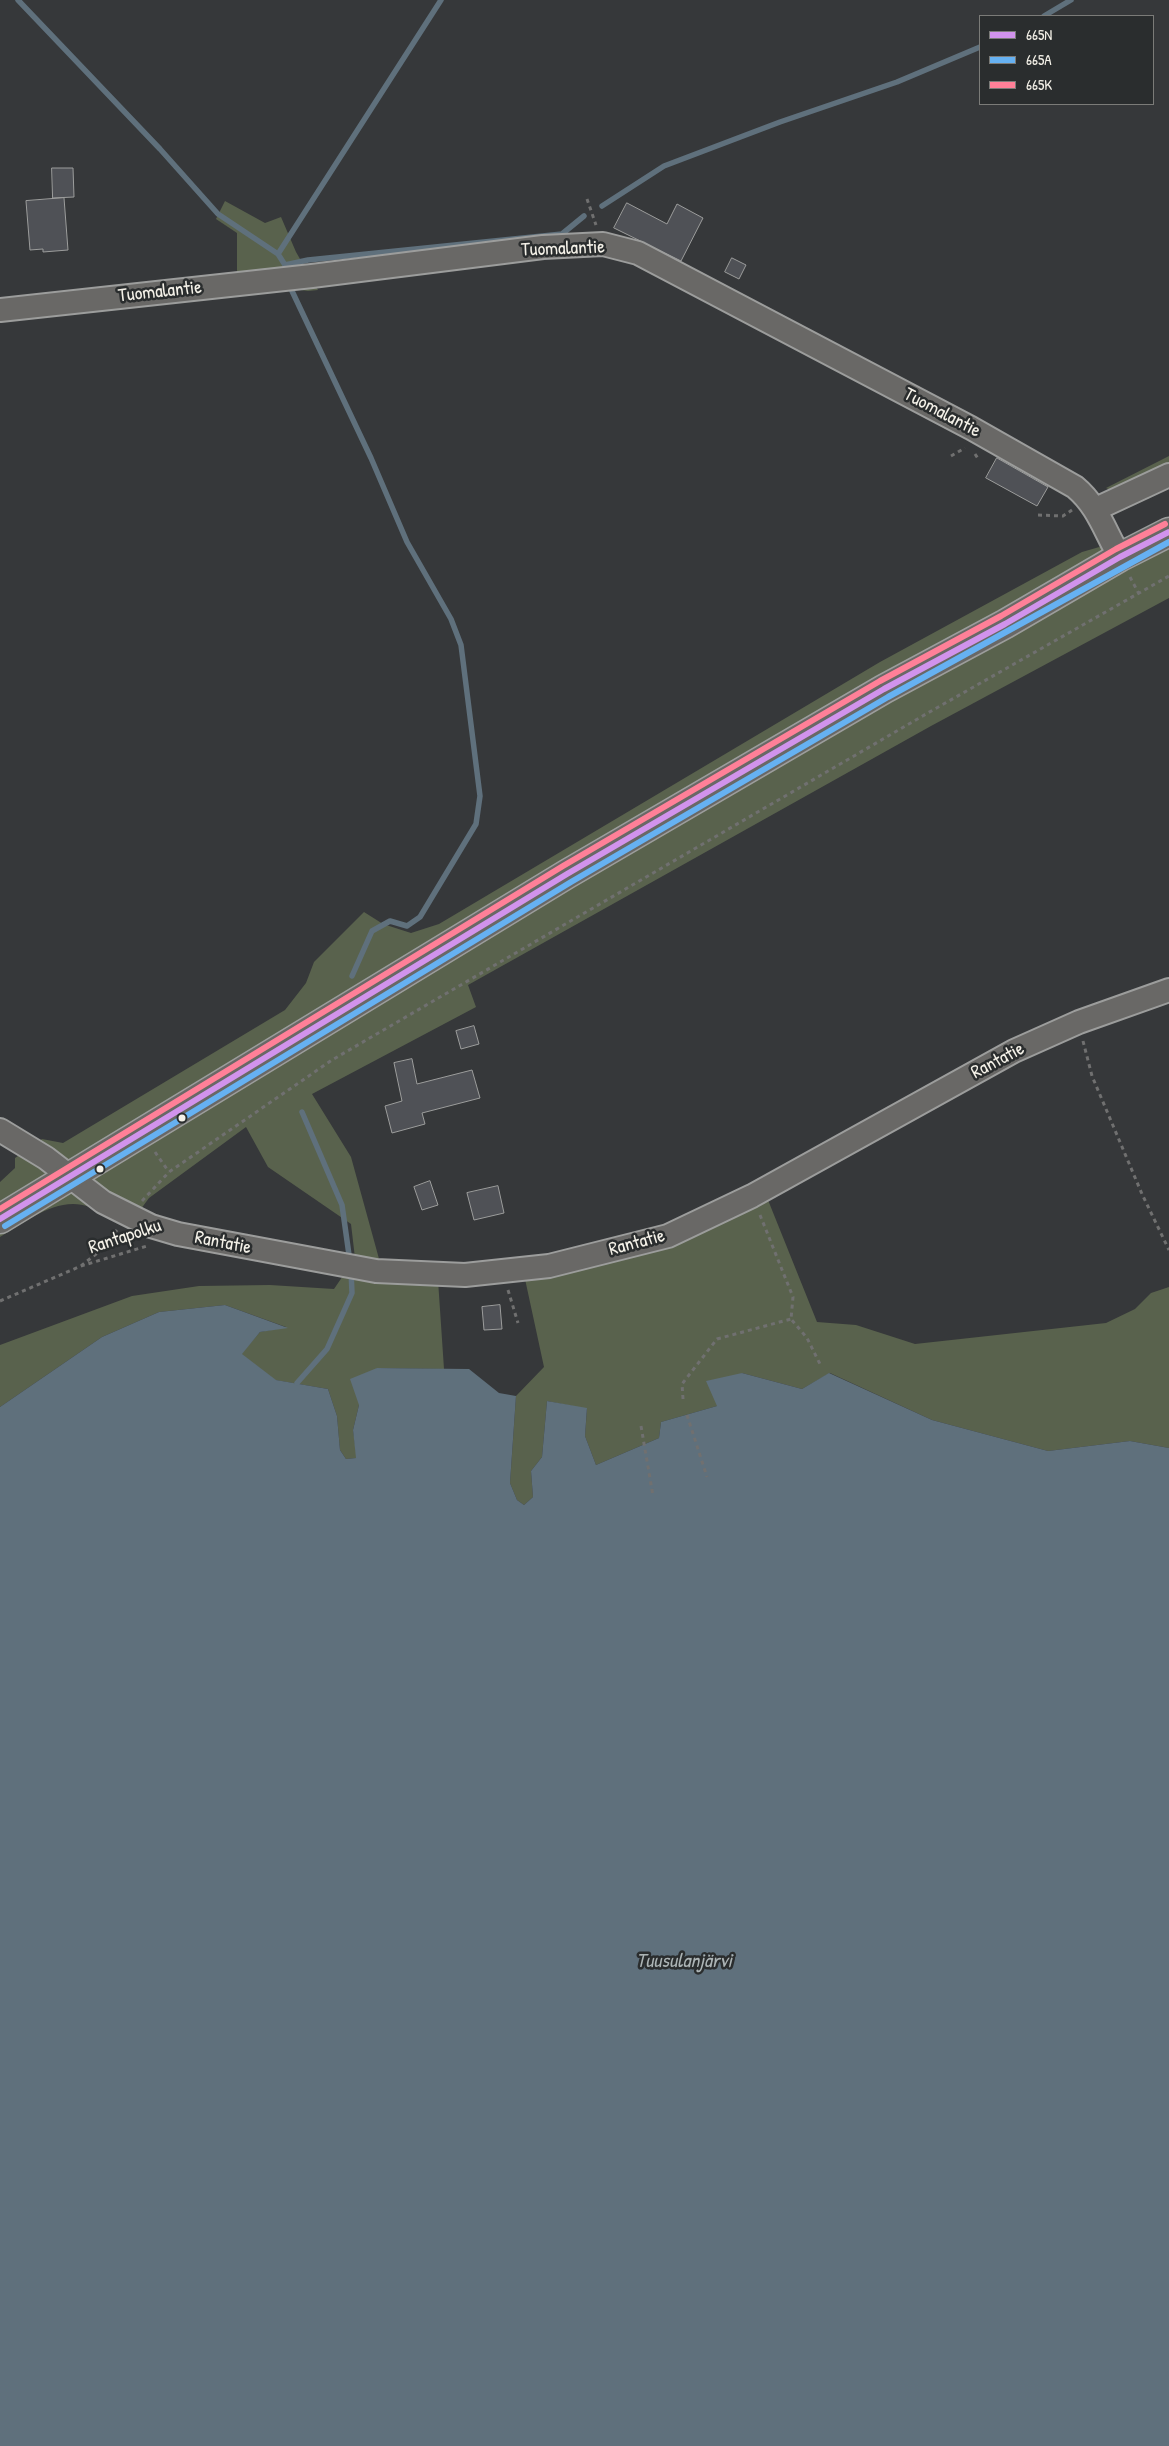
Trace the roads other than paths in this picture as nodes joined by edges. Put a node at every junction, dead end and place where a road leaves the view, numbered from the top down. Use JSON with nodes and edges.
{"nodes":[{"id":1,"x":0,"y":310,"type":"edge"},
{"id":2,"x":1169,"y":475,"type":"edge"},
{"id":3,"x":1092,"y":504,"type":"junction"},
{"id":4,"x":1169,"y":532,"type":"edge"},
{"id":5,"x":1120,"y":557,"type":"junction"},
{"id":6,"x":1169,"y":990,"type":"edge"},
{"id":7,"x":0,"y":1130,"type":"edge"},
{"id":8,"x":68,"y":1177,"type":"junction"},
{"id":9,"x":0,"y":1219,"type":"edge"}],
"edges":[{"from":1,"to":3,"type":"street","name":"Tuomalantie"},
{"from":2,"to":3,"type":"street"},
{"from":3,"to":5,"type":"street","name":"Tuomalantie"},
{"from":4,"to":5,"type":"main road"},
{"from":5,"to":8,"type":"main road"},
{"from":6,"to":8,"type":"street","name":"Rantatie"},
{"from":7,"to":8,"type":"street","name":"Rantatie"},
{"from":8,"to":9,"type":"main road"}]}
